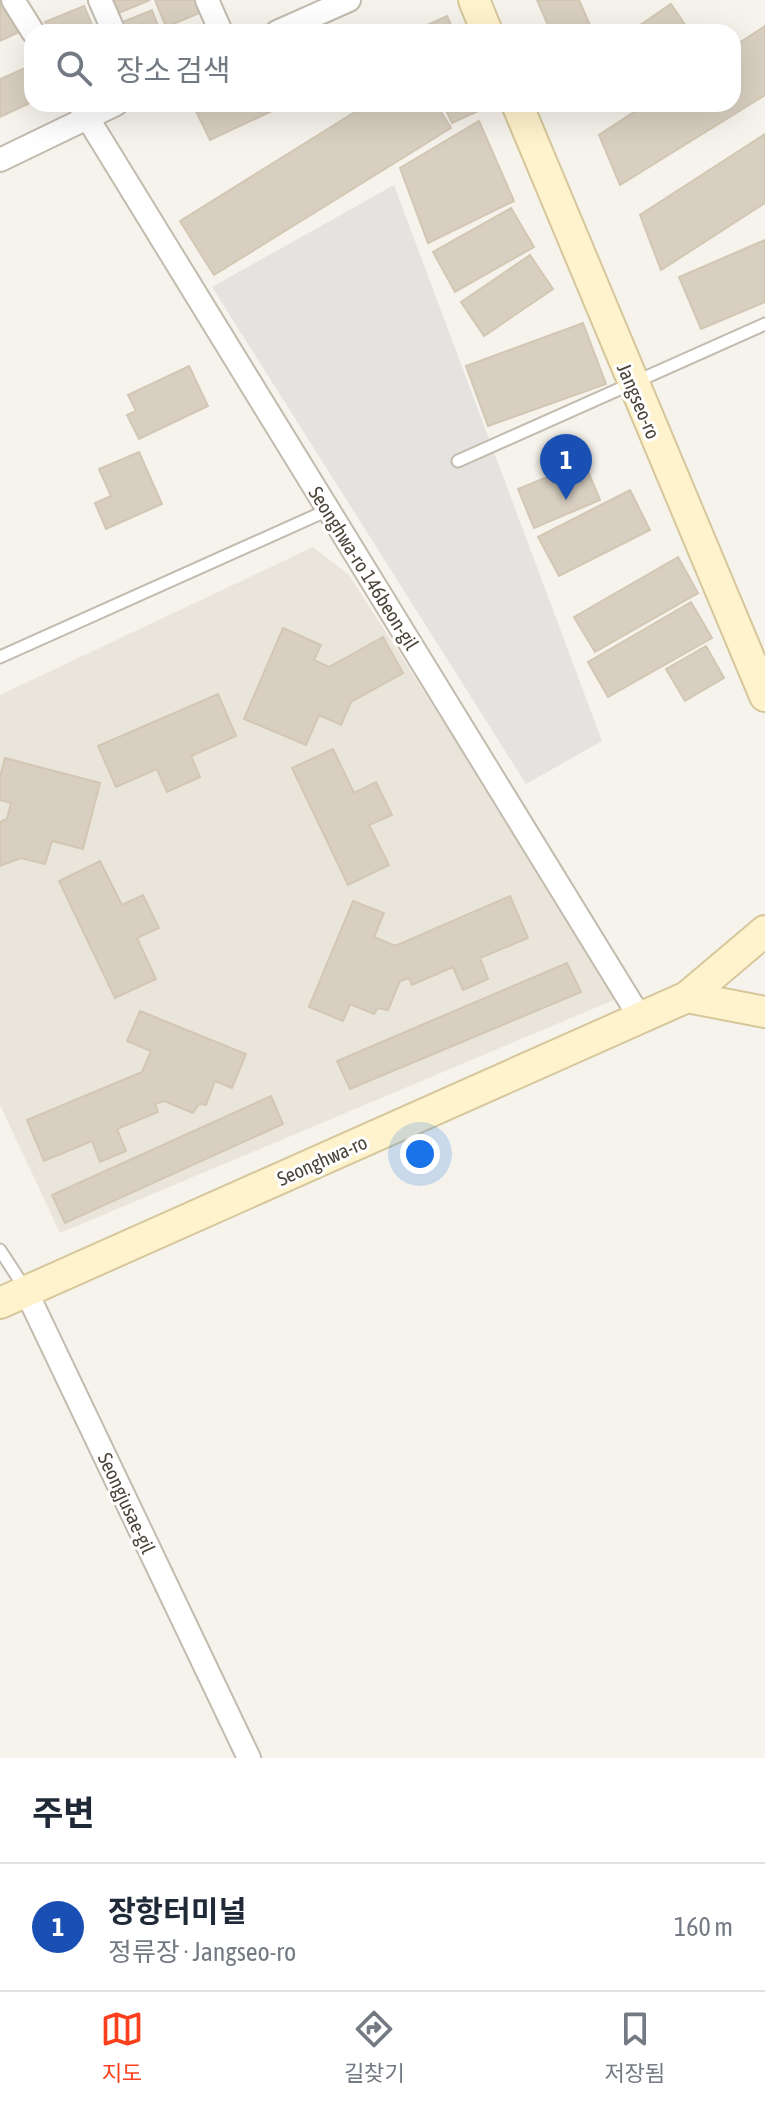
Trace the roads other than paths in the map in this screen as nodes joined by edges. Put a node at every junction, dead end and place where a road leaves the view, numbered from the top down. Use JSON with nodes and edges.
{"nodes":[{"id":1,"x":13,"y":0,"type":"edge"},
{"id":2,"x":100,"y":0,"type":"edge"},
{"id":3,"x":207,"y":0,"type":"edge"},
{"id":4,"x":349,"y":0,"type":"edge"},
{"id":5,"x":474,"y":0,"type":"edge"},
{"id":6,"x":323,"y":5,"type":"edge"},
{"id":7,"x":28,"y":24,"type":"edge"},
{"id":8,"x":110,"y":24,"type":"edge"},
{"id":9,"x":218,"y":24,"type":"edge"},
{"id":10,"x":291,"y":24,"type":"edge"},
{"id":11,"x":484,"y":24,"type":"edge"},
{"id":12,"x":81,"y":112,"type":"edge"},
{"id":13,"x":85,"y":112,"type":"edge"},
{"id":14,"x":520,"y":112,"type":"edge"},
{"id":15,"x":0,"y":160,"type":"edge"},
{"id":16,"x":765,"y":324,"type":"edge"},
{"id":17,"x":632,"y":384,"type":"junction"},
{"id":18,"x":458,"y":461,"type":"dead end"},
{"id":19,"x":328,"y":510,"type":"junction"},
{"id":20,"x":0,"y":657,"type":"edge"},
{"id":21,"x":765,"y":696,"type":"edge"},
{"id":22,"x":765,"y":931,"type":"edge"},
{"id":23,"x":687,"y":997,"type":"junction"},
{"id":24,"x":765,"y":1012,"type":"edge"},
{"id":25,"x":641,"y":1019,"type":"junction"},
{"id":26,"x":0,"y":1250,"type":"edge"},
{"id":27,"x":13,"y":1297,"type":"edge"},
{"id":28,"x":249,"y":1758,"type":"edge"}],
"edges":[{"from":1,"to":7,"type":"street"},
{"from":2,"to":8,"type":"street"},
{"from":3,"to":9,"type":"street"},
{"from":4,"to":6,"type":"street"},
{"from":5,"to":11,"type":"street"},
{"from":6,"to":10,"type":"street"},
{"from":12,"to":15,"type":"street"},
{"from":13,"to":19,"type":"street","name":"Seonghwa-ro 146beon-gil"},
{"from":14,"to":17,"type":"street","name":"Jangseo-ro"},
{"from":16,"to":17,"type":"lane"},
{"from":17,"to":18,"type":"lane"},
{"from":17,"to":21,"type":"street","name":"Jangseo-ro"},
{"from":19,"to":20,"type":"lane"},
{"from":19,"to":25,"type":"street","name":"Seonghwa-ro 146beon-gil"},
{"from":22,"to":23,"type":"street","name":"Seonghwa-ro"},
{"from":23,"to":24,"type":"street"},
{"from":23,"to":25,"type":"street","name":"Seonghwa-ro"},
{"from":25,"to":27,"type":"street","name":"Seonghwa-ro"},
{"from":26,"to":27,"type":"lane","name":"Seongjusae-gil"},
{"from":27,"to":28,"type":"street","name":"Seongjusae-gil"}]}
